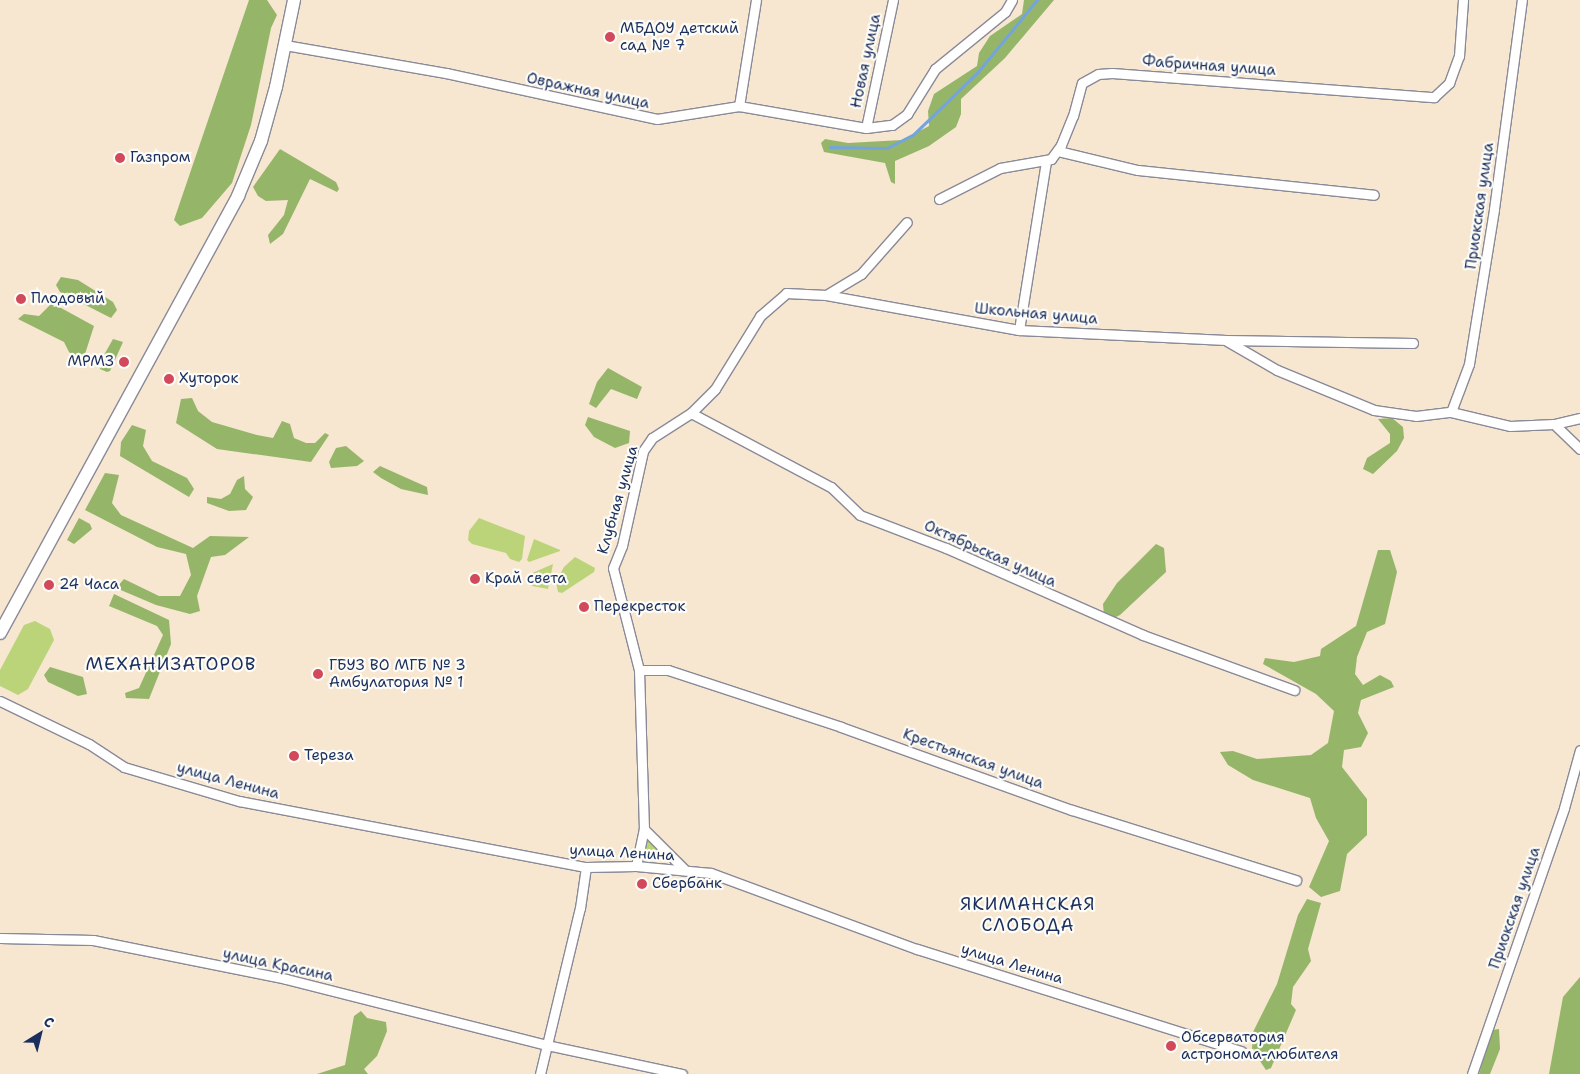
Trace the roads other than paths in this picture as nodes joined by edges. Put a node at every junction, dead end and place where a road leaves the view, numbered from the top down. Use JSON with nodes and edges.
{"nodes":[{"id":1,"x":294,"y":0,"type":"edge"},
{"id":2,"x":756,"y":0,"type":"edge"},
{"id":3,"x":893,"y":0,"type":"edge"},
{"id":4,"x":1012,"y":0,"type":"edge"},
{"id":5,"x":1463,"y":0,"type":"edge"},
{"id":6,"x":1522,"y":0,"type":"edge"},
{"id":7,"x":285,"y":45,"type":"junction"},
{"id":8,"x":739,"y":106,"type":"junction"},
{"id":9,"x":866,"y":128,"type":"junction"},
{"id":10,"x":1058,"y":151,"type":"junction"},
{"id":11,"x":1046,"y":162,"type":"junction"},
{"id":12,"x":1374,"y":195,"type":"dead end"},
{"id":13,"x":939,"y":198,"type":"dead end"},
{"id":14,"x":907,"y":222,"type":"dead end"},
{"id":15,"x":786,"y":293,"type":"joint"},
{"id":16,"x":826,"y":295,"type":"junction"},
{"id":17,"x":1018,"y":330,"type":"junction"},
{"id":18,"x":1226,"y":340,"type":"junction"},
{"id":19,"x":1413,"y":343,"type":"dead end"},
{"id":20,"x":1451,"y":412,"type":"junction"},
{"id":21,"x":691,"y":413,"type":"junction"},
{"id":22,"x":1580,"y":418,"type":"edge"},
{"id":23,"x":1554,"y":424,"type":"junction"},
{"id":24,"x":1580,"y":448,"type":"edge"},
{"id":25,"x":0,"y":633,"type":"edge"},
{"id":26,"x":639,"y":670,"type":"junction"},
{"id":27,"x":1294,"y":690,"type":"dead end"},
{"id":28,"x":0,"y":701,"type":"edge"},
{"id":29,"x":1580,"y":750,"type":"edge"},
{"id":30,"x":644,"y":829,"type":"junction"},
{"id":31,"x":636,"y":866,"type":"junction"},
{"id":32,"x":586,"y":867,"type":"junction"},
{"id":33,"x":685,"y":870,"type":"junction"},
{"id":34,"x":1296,"y":880,"type":"dead end"},
{"id":35,"x":0,"y":938,"type":"edge"},
{"id":36,"x":547,"y":1045,"type":"junction"},
{"id":37,"x":1241,"y":1051,"type":"dead end"},
{"id":38,"x":540,"y":1074,"type":"edge"},
{"id":39,"x":682,"y":1074,"type":"edge"},
{"id":40,"x":1472,"y":1074,"type":"edge"}],
"edges":[{"from":1,"to":7,"type":"main road"},
{"from":2,"to":8,"type":"street"},
{"from":3,"to":9,"type":"street","name":"Новая улица"},
{"from":4,"to":9,"type":"street","name":"Овражная улица"},
{"from":5,"to":10,"type":"street","name":"Фабричная улица"},
{"from":6,"to":20,"type":"street","name":"Приокская улица"},
{"from":7,"to":8,"type":"street","name":"Овражная улица"},
{"from":7,"to":25,"type":"main road"},
{"from":8,"to":9,"type":"street","name":"Овражная улица"},
{"from":10,"to":11,"type":"street","name":"Фабричная улица"},
{"from":10,"to":12,"type":"street"},
{"from":11,"to":13,"type":"street"},
{"from":11,"to":17,"type":"street"},
{"from":14,"to":16,"type":"street"},
{"from":15,"to":16,"type":"street","name":"Школьная улица"},
{"from":15,"to":21,"type":"street","name":"Клубная улица"},
{"from":16,"to":17,"type":"street","name":"Школьная улица"},
{"from":17,"to":18,"type":"street","name":"Школьная улица"},
{"from":18,"to":19,"type":"street","name":"Школьная улица"},
{"from":18,"to":20,"type":"street","name":"Школьная улица"},
{"from":20,"to":23,"type":"street","name":"Школьная улица"},
{"from":21,"to":26,"type":"street","name":"Клубная улица"},
{"from":21,"to":27,"type":"street","name":"Октябрьская улица"},
{"from":22,"to":23,"type":"street","name":"Школьная улица"},
{"from":23,"to":24,"type":"street"},
{"from":26,"to":30,"type":"street","name":"Клубная улица"},
{"from":26,"to":34,"type":"street","name":"Крестьянская улица"},
{"from":28,"to":32,"type":"street","name":"улица Ленина"},
{"from":29,"to":40,"type":"street","name":"Приокская улица"},
{"from":30,"to":31,"type":"street","name":"Клубная улица"},
{"from":30,"to":33,"type":"street"},
{"from":31,"to":32,"type":"street","name":"улица Ленина"},
{"from":31,"to":33,"type":"street","name":"улица Ленина"},
{"from":32,"to":36,"type":"street"},
{"from":33,"to":37,"type":"street","name":"улица Ленина"},
{"from":35,"to":36,"type":"street","name":"улица Красина"},
{"from":36,"to":38,"type":"street"},
{"from":36,"to":39,"type":"street","name":"улица Красина"}]}
